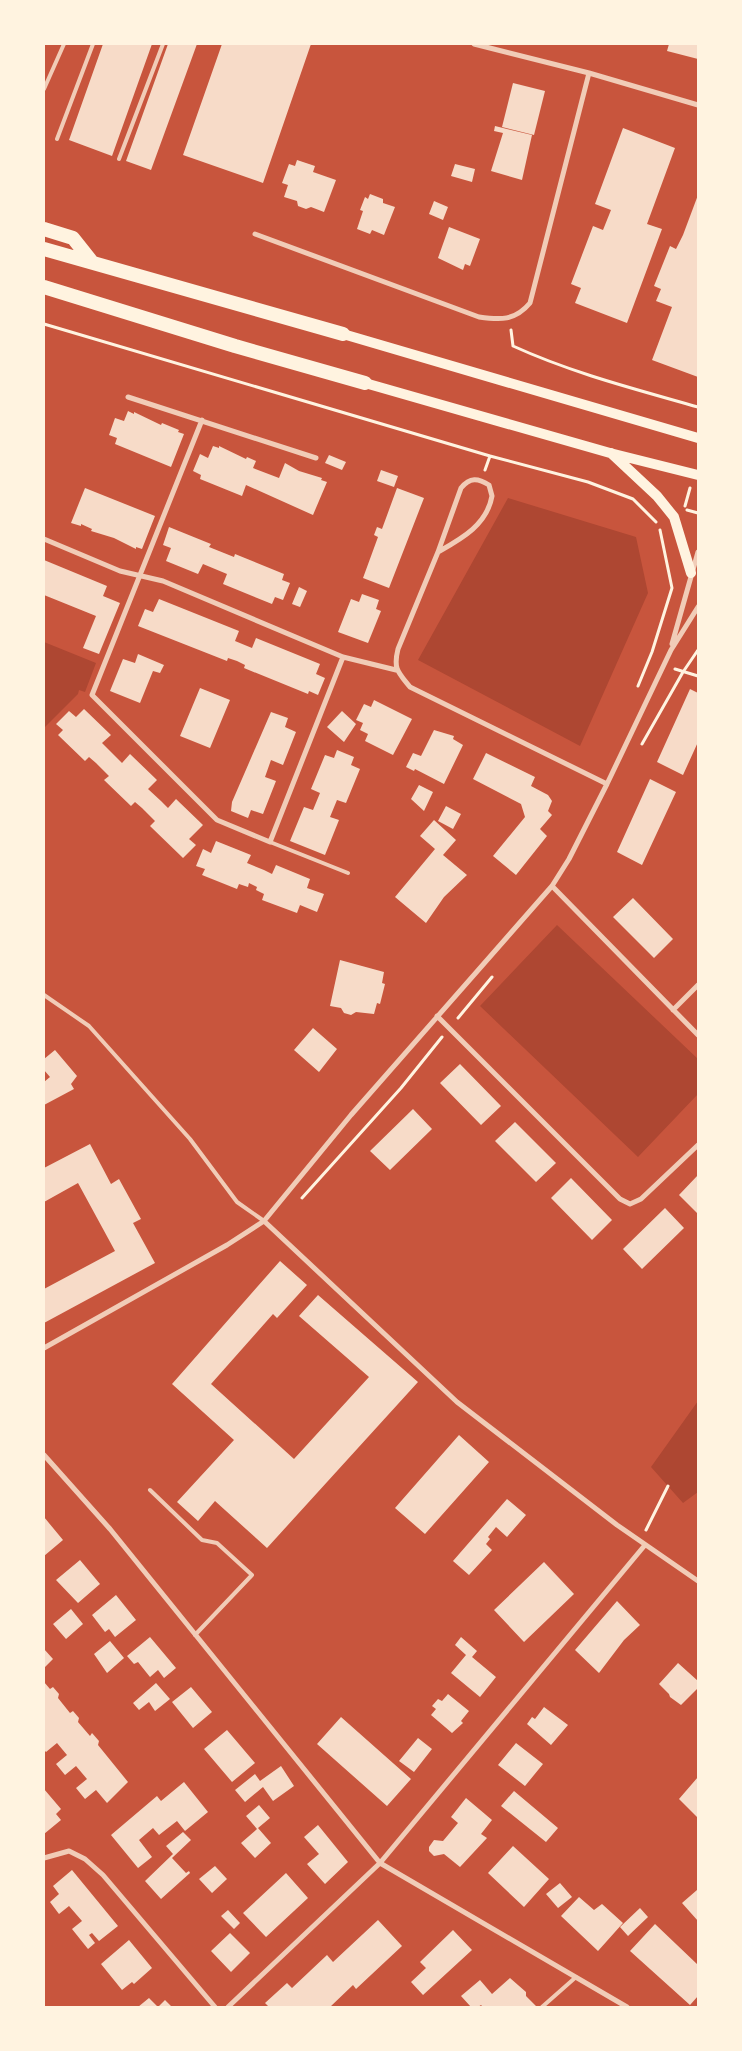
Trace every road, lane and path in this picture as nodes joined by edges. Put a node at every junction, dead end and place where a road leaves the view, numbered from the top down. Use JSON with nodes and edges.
{"nodes":[{"id":1,"x":64,"y":44,"type":"edge"},
{"id":2,"x":94,"y":44,"type":"edge"},
{"id":3,"x":163,"y":44,"type":"edge"},
{"id":4,"x":474,"y":44,"type":"edge"},
{"id":5,"x":589,"y":73,"type":"junction"},
{"id":6,"x":44,"y":89,"type":"edge"},
{"id":7,"x":698,"y":105,"type":"edge"},
{"id":8,"x":57,"y":139,"type":"dead end"},
{"id":9,"x":119,"y":159,"type":"dead end"},
{"id":10,"x":44,"y":229,"type":"edge"},
{"id":11,"x":255,"y":234,"type":"dead end"},
{"id":12,"x":44,"y":249,"type":"edge"},
{"id":13,"x":92,"y":262,"type":"junction"},
{"id":14,"x":44,"y":287,"type":"edge"},
{"id":15,"x":510,"y":319,"type":"junction"},
{"id":16,"x":44,"y":324,"type":"edge"},
{"id":17,"x":343,"y":334,"type":"joint"},
{"id":18,"x":365,"y":383,"type":"joint"},
{"id":19,"x":128,"y":397,"type":"dead end"},
{"id":20,"x":698,"y":407,"type":"edge"},
{"id":21,"x":202,"y":420,"type":"junction"},
{"id":22,"x":698,"y":438,"type":"edge"},
{"id":23,"x":610,"y":453,"type":"junction"},
{"id":24,"x":490,"y":456,"type":"junction"},
{"id":25,"x":316,"y":458,"type":"dead end"},
{"id":26,"x":698,"y":476,"type":"edge"},
{"id":27,"x":481,"y":480,"type":"junction"},
{"id":28,"x":684,"y":509,"type":"dead end"},
{"id":29,"x":698,"y":513,"type":"edge"},
{"id":30,"x":44,"y":539,"type":"edge"},
{"id":31,"x":438,"y":552,"type":"junction"},
{"id":32,"x":698,"y":552,"type":"edge"},
{"id":33,"x":691,"y":573,"type":"junction"},
{"id":34,"x":140,"y":577,"type":"junction"},
{"id":35,"x":698,"y":607,"type":"edge"},
{"id":36,"x":671,"y":650,"type":"junction"},
{"id":37,"x":343,"y":657,"type":"junction"},
{"id":38,"x":664,"y":665,"type":"junction"},
{"id":39,"x":396,"y":670,"type":"junction"},
{"id":40,"x":698,"y":676,"type":"edge"},
{"id":41,"x":636,"y":689,"type":"dead end"},
{"id":42,"x":607,"y":784,"type":"junction"},
{"id":43,"x":270,"y":842,"type":"junction"},
{"id":44,"x":348,"y":873,"type":"dead end"},
{"id":45,"x":552,"y":886,"type":"junction"},
{"id":46,"x":698,"y":985,"type":"edge"},
{"id":47,"x":44,"y":995,"type":"edge"},
{"id":48,"x":672,"y":1010,"type":"junction"},
{"id":49,"x":437,"y":1016,"type":"junction"},
{"id":50,"x":698,"y":1035,"type":"edge"},
{"id":51,"x":698,"y":1145,"type":"edge"},
{"id":52,"x":264,"y":1221,"type":"junction"},
{"id":53,"x":44,"y":1348,"type":"edge"},
{"id":54,"x":44,"y":1455,"type":"edge"},
{"id":55,"x":668,"y":1486,"type":"dead end"},
{"id":56,"x":150,"y":1490,"type":"dead end"},
{"id":57,"x":638,"y":1540,"type":"junction"},
{"id":58,"x":645,"y":1545,"type":"junction"},
{"id":59,"x":698,"y":1581,"type":"edge"},
{"id":60,"x":196,"y":1635,"type":"junction"},
{"id":61,"x":44,"y":1858,"type":"edge"},
{"id":62,"x":380,"y":1863,"type":"junction"},
{"id":63,"x":576,"y":1977,"type":"junction"},
{"id":64,"x":215,"y":2007,"type":"edge"},
{"id":65,"x":228,"y":2007,"type":"edge"},
{"id":66,"x":542,"y":2007,"type":"edge"},
{"id":67,"x":627,"y":2007,"type":"edge"}],
"edges":[{"from":1,"to":6,"type":"lane"},
{"from":2,"to":8,"type":"lane"},
{"from":3,"to":9,"type":"lane"},
{"from":4,"to":5,"type":"street"},
{"from":5,"to":7,"type":"street"},
{"from":5,"to":15,"type":"street"},
{"from":10,"to":13,"type":"highway"},
{"from":11,"to":15,"type":"street"},
{"from":12,"to":13,"type":"highway"},
{"from":13,"to":17,"type":"highway"},
{"from":14,"to":18,"type":"highway"},
{"from":15,"to":20,"type":"path"},
{"from":16,"to":24,"type":"path"},
{"from":17,"to":22,"type":"main road"},
{"from":18,"to":23,"type":"main road"},
{"from":19,"to":21,"type":"street"},
{"from":21,"to":25,"type":"street"},
{"from":21,"to":34,"type":"street"},
{"from":23,"to":26,"type":"main road"},
{"from":23,"to":33,"type":"main road"},
{"from":24,"to":27,"type":"path"},
{"from":24,"to":41,"type":"path"},
{"from":27,"to":31,"type":"street"},
{"from":27,"to":31,"type":"street"},
{"from":28,"to":29,"type":"path"},
{"from":30,"to":34,"type":"street"},
{"from":31,"to":39,"type":"street"},
{"from":32,"to":33,"type":"street"},
{"from":33,"to":36,"type":"street"},
{"from":34,"to":37,"type":"street"},
{"from":34,"to":43,"type":"street"},
{"from":35,"to":36,"type":"street"},
{"from":36,"to":38,"type":"street"},
{"from":37,"to":39,"type":"street"},
{"from":37,"to":43,"type":"street"},
{"from":38,"to":40,"type":"path"},
{"from":38,"to":42,"type":"street"},
{"from":39,"to":42,"type":"street"},
{"from":42,"to":45,"type":"street"},
{"from":43,"to":44,"type":"lane"},
{"from":45,"to":48,"type":"street"},
{"from":45,"to":49,"type":"street"},
{"from":46,"to":48,"type":"street"},
{"from":47,"to":52,"type":"lane"},
{"from":48,"to":50,"type":"street"},
{"from":49,"to":51,"type":"street"},
{"from":49,"to":52,"type":"street"},
{"from":52,"to":53,"type":"street"},
{"from":52,"to":57,"type":"street"},
{"from":54,"to":60,"type":"street"},
{"from":55,"to":57,"type":"path"},
{"from":56,"to":60,"type":"lane"},
{"from":57,"to":58,"type":"street"},
{"from":58,"to":59,"type":"street"},
{"from":58,"to":62,"type":"street"},
{"from":60,"to":62,"type":"street"},
{"from":61,"to":64,"type":"street"},
{"from":62,"to":63,"type":"street"},
{"from":62,"to":65,"type":"street"},
{"from":63,"to":66,"type":"lane"},
{"from":63,"to":67,"type":"street"}]}
